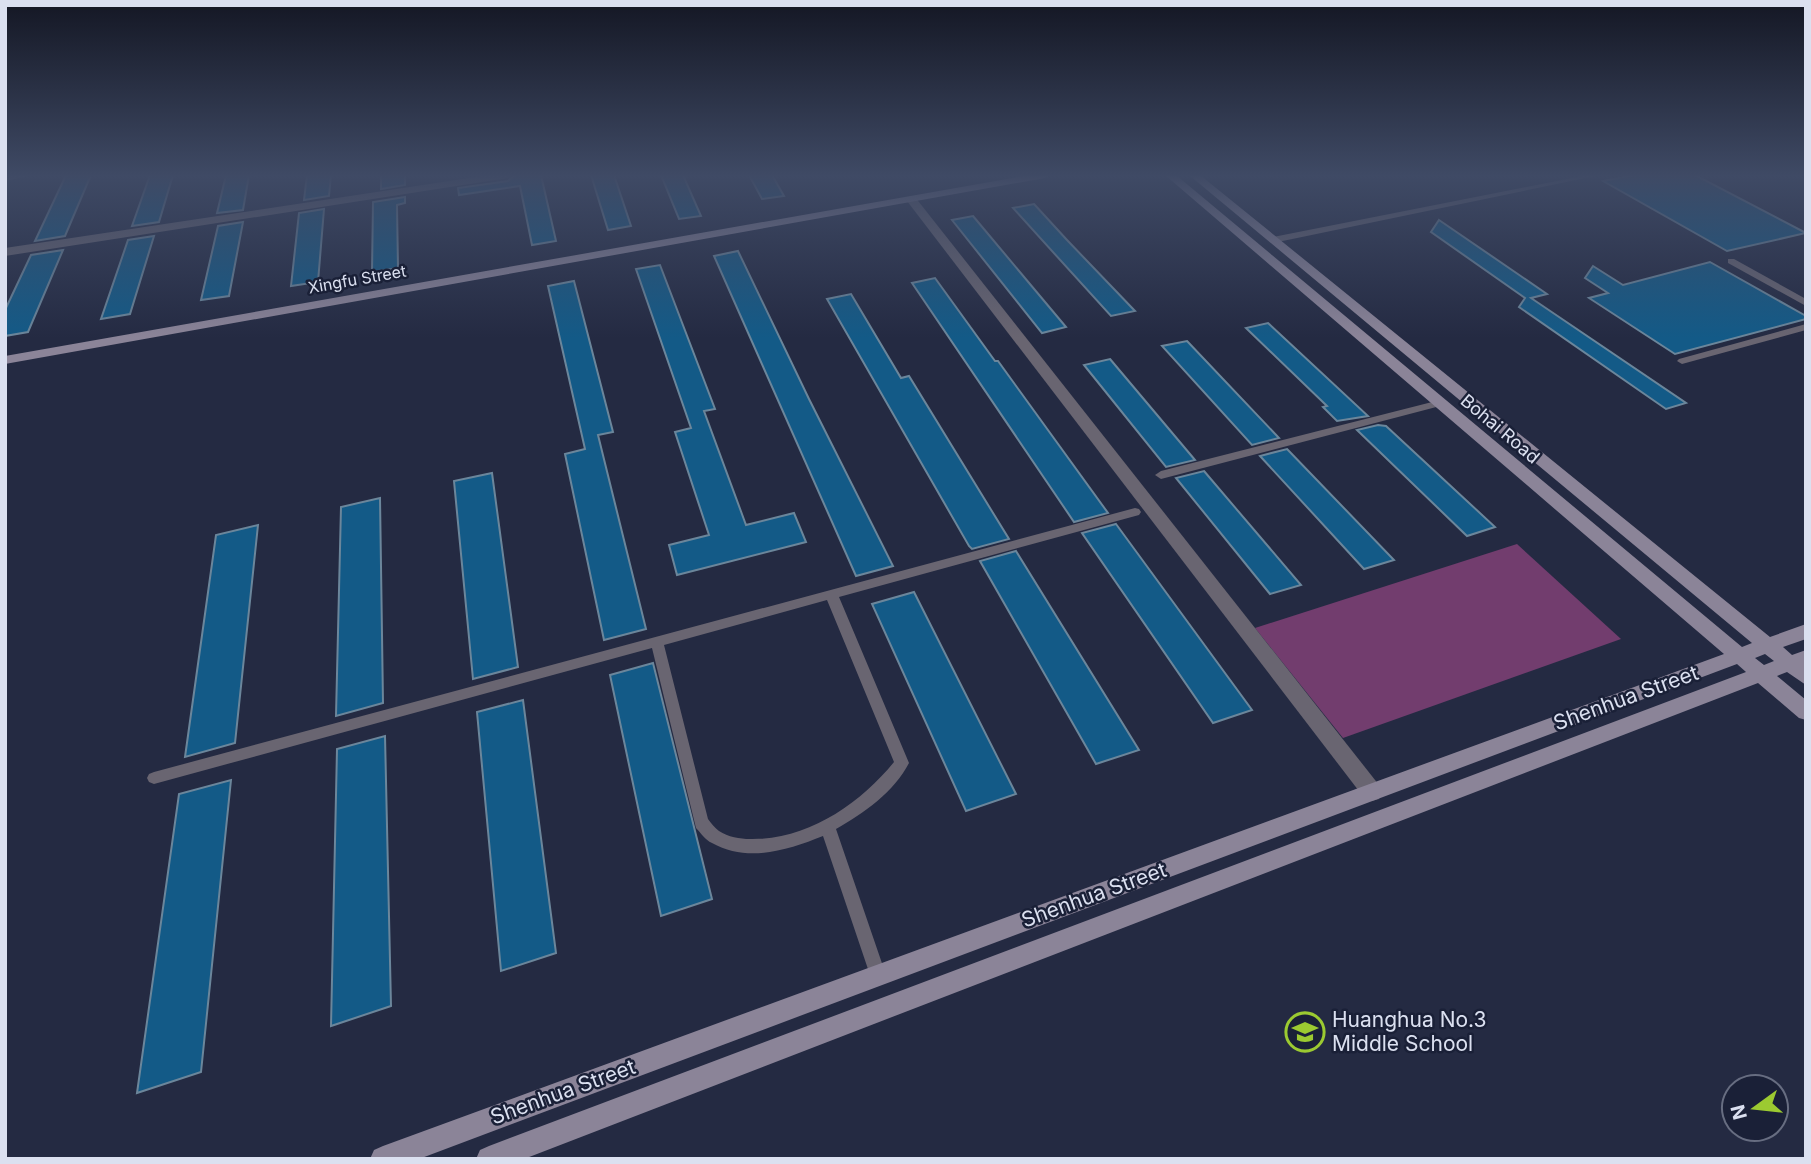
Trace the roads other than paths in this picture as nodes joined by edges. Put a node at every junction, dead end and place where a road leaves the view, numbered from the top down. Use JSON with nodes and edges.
{"nodes":[{"id":1,"x":153,"y":229,"type":"edge"},
{"id":2,"x":736,"y":229,"type":"edge"},
{"id":3,"x":935,"y":229,"type":"edge"},
{"id":4,"x":1234,"y":229,"type":"edge"},
{"id":5,"x":1260,"y":229,"type":"edge"},
{"id":6,"x":1326,"y":229,"type":"edge"},
{"id":7,"x":1273,"y":240,"type":"junction"},
{"id":8,"x":5,"y":252,"type":"edge"},
{"id":9,"x":1731,"y":261,"type":"dead end"},
{"id":10,"x":1806,"y":303,"type":"edge"},
{"id":11,"x":1806,"y":327,"type":"edge"},
{"id":12,"x":5,"y":360,"type":"edge"},
{"id":13,"x":1682,"y":361,"type":"dead end"},
{"id":14,"x":1440,"y":403,"type":"junction"},
{"id":15,"x":1161,"y":475,"type":"dead end"},
{"id":16,"x":1135,"y":512,"type":"dead end"},
{"id":17,"x":831,"y":594,"type":"junction"},
{"id":18,"x":1806,"y":631,"type":"edge"},
{"id":19,"x":657,"y":642,"type":"junction"},
{"id":20,"x":1766,"y":645,"type":"junction"},
{"id":21,"x":1739,"y":656,"type":"junction"},
{"id":22,"x":1800,"y":666,"type":"edge"},
{"id":23,"x":1760,"y":674,"type":"junction"},
{"id":24,"x":1806,"y":712,"type":"edge"},
{"id":25,"x":154,"y":778,"type":"dead end"},
{"id":26,"x":1372,"y":792,"type":"junction"},
{"id":27,"x":828,"y":827,"type":"junction"},
{"id":28,"x":878,"y":975,"type":"junction"},
{"id":29,"x":383,"y":1159,"type":"edge"},
{"id":30,"x":489,"y":1159,"type":"edge"}],
"edges":[{"from":1,"to":8,"type":"street"},
{"from":2,"to":12,"type":"main road","name":"Xingfu Street"},
{"from":3,"to":26,"type":"street"},
{"from":4,"to":14,"type":"main road","name":"Bohai Road"},
{"from":5,"to":7,"type":"main road","name":"Bohai Road"},
{"from":6,"to":7,"type":"lane"},
{"from":7,"to":20,"type":"main road","name":"Bohai Road"},
{"from":9,"to":10,"type":"lane"},
{"from":11,"to":13,"type":"lane"},
{"from":14,"to":15,"type":"lane"},
{"from":14,"to":21,"type":"main road","name":"Bohai Road"},
{"from":16,"to":17,"type":"lane"},
{"from":17,"to":19,"type":"lane"},
{"from":17,"to":27,"type":"lane"},
{"from":18,"to":20,"type":"main road","name":"Shenhua Street"},
{"from":19,"to":25,"type":"lane"},
{"from":19,"to":27,"type":"lane"},
{"from":20,"to":21,"type":"main road","name":"Shenhua Street"},
{"from":20,"to":22,"type":"main road","name":"Bohai Road"},
{"from":21,"to":23,"type":"main road","name":"Bohai Road"},
{"from":21,"to":26,"type":"main road","name":"Shenhua Street"},
{"from":22,"to":23,"type":"main road","name":"Shenhua Street"},
{"from":23,"to":24,"type":"main road","name":"Bohai Road"},
{"from":23,"to":30,"type":"main road","name":"Shenhua Street"},
{"from":26,"to":28,"type":"main road","name":"Shenhua Street"},
{"from":27,"to":28,"type":"lane"},
{"from":28,"to":29,"type":"main road","name":"Shenhua Street"}]}
